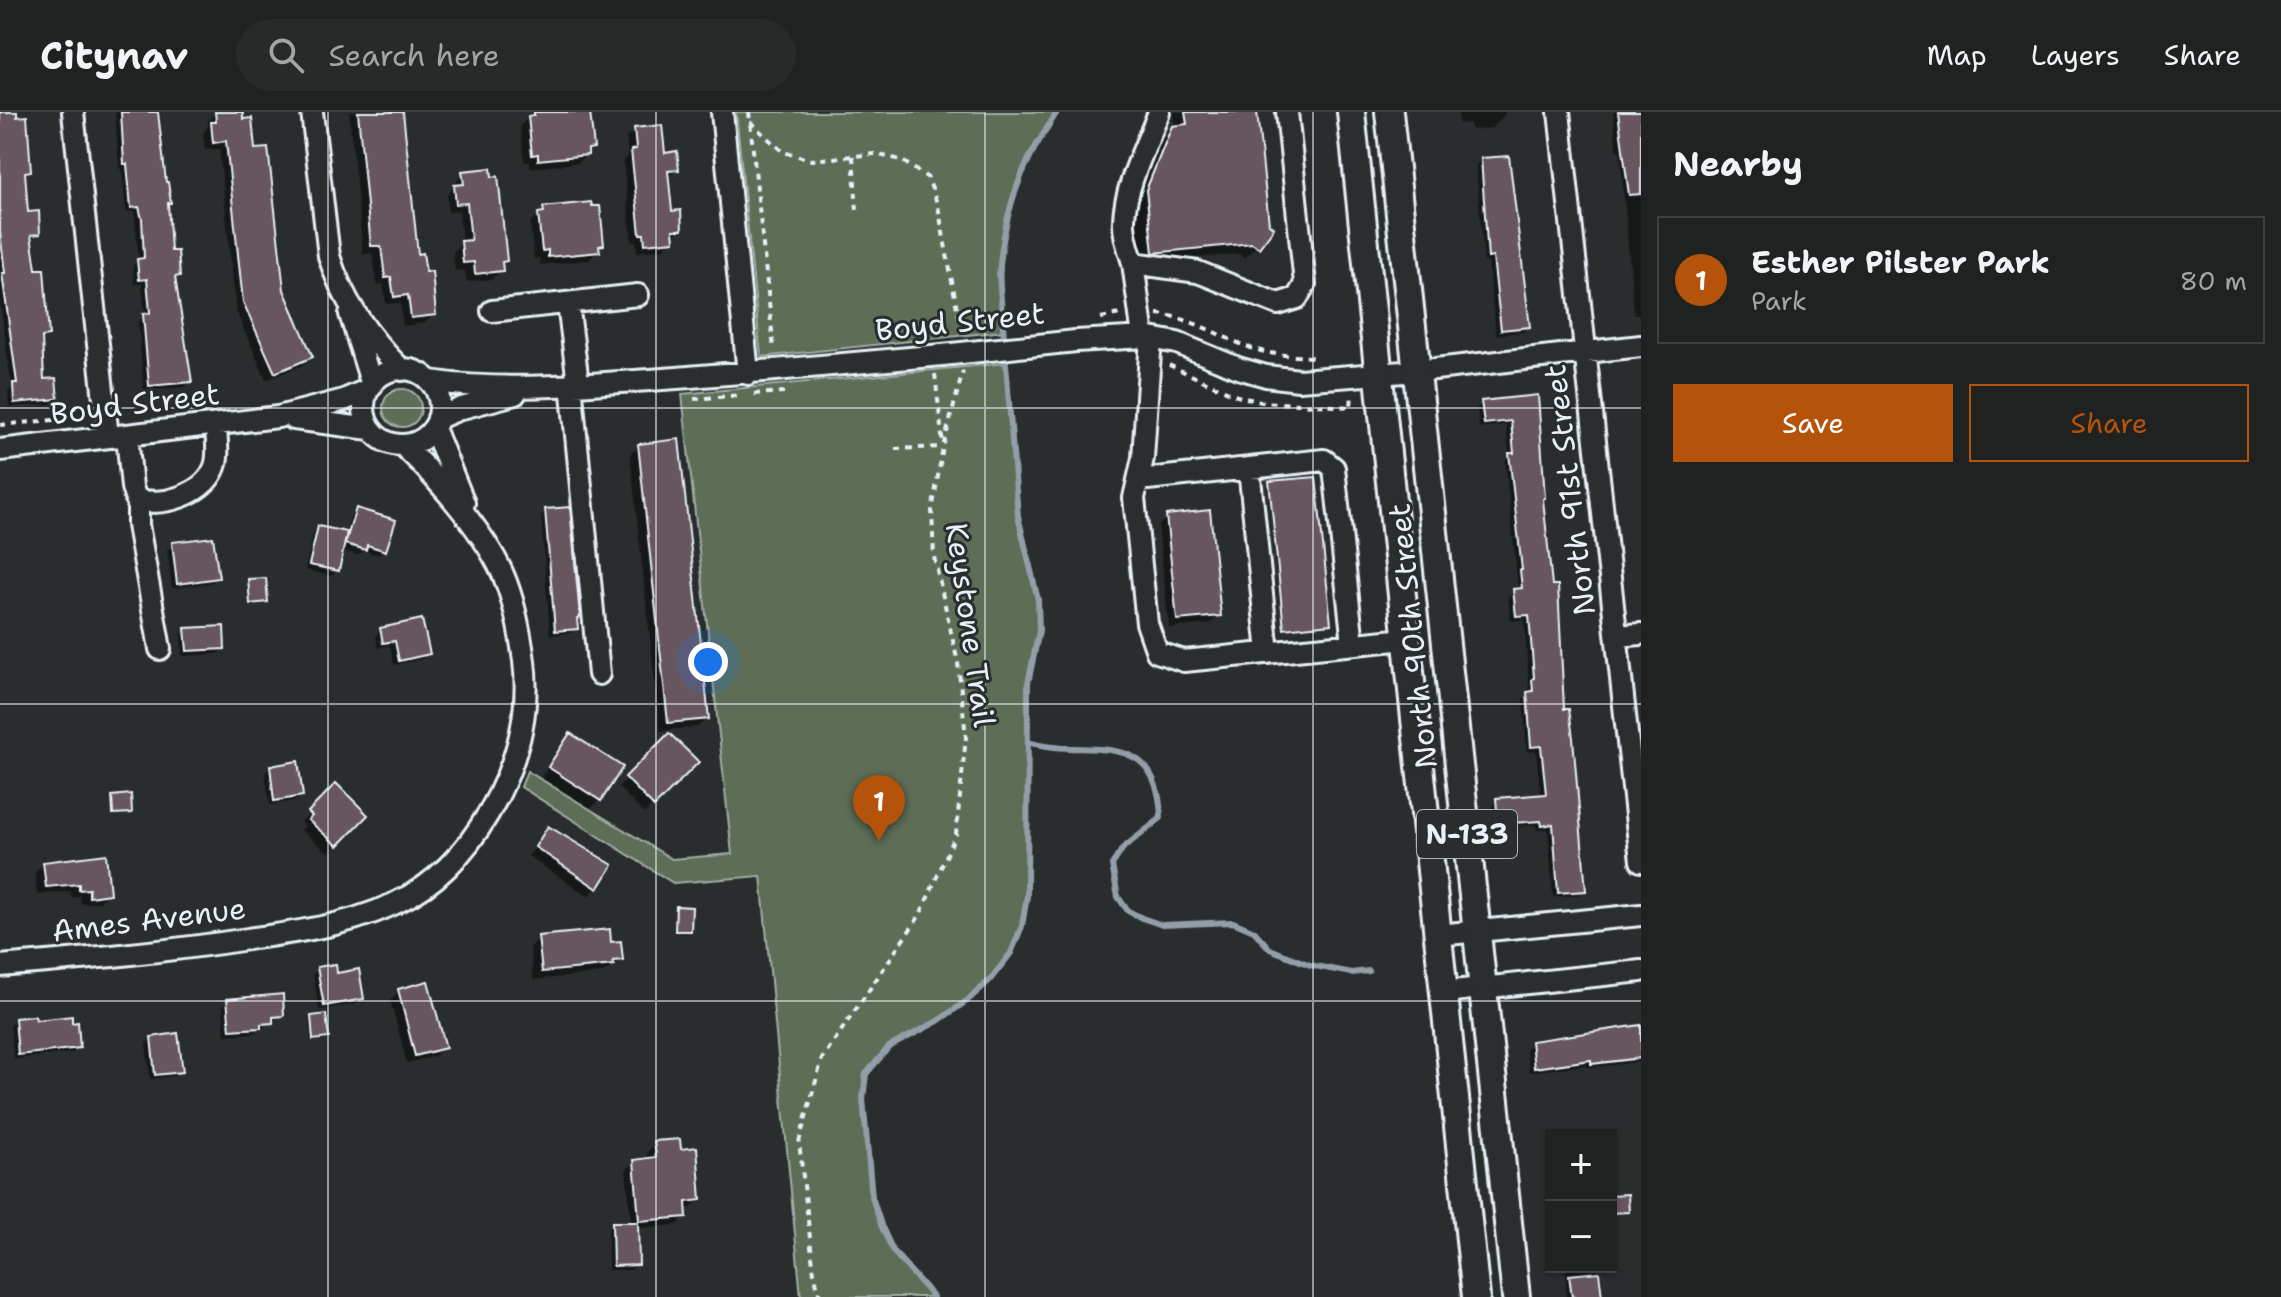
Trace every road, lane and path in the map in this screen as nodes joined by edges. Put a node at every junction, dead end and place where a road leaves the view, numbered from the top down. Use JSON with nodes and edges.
{"nodes":[{"id":1,"x":73,"y":112,"type":"edge"},
{"id":2,"x":312,"y":112,"type":"edge"},
{"id":3,"x":722,"y":112,"type":"edge"},
{"id":4,"x":749,"y":112,"type":"edge"},
{"id":5,"x":1159,"y":112,"type":"edge"},
{"id":6,"x":1287,"y":112,"type":"edge"},
{"id":7,"x":1351,"y":112,"type":"edge"},
{"id":8,"x":1389,"y":112,"type":"edge"},
{"id":9,"x":1559,"y":112,"type":"edge"},
{"id":10,"x":750,"y":122,"type":"junction"},
{"id":11,"x":853,"y":156,"type":"junction"},
{"id":12,"x":857,"y":211,"type":"dead end"},
{"id":13,"x":1133,"y":263,"type":"junction"},
{"id":14,"x":343,"y":291,"type":"junction"},
{"id":15,"x":638,"y":295,"type":"dead end"},
{"id":16,"x":568,"y":303,"type":"junction"},
{"id":17,"x":492,"y":311,"type":"dead end"},
{"id":18,"x":1147,"y":338,"type":"junction"},
{"id":19,"x":1641,"y":346,"type":"edge"},
{"id":20,"x":964,"y":347,"type":"dead end"},
{"id":21,"x":774,"y":350,"type":"dead end"},
{"id":22,"x":1584,"y":352,"type":"junction"},
{"id":23,"x":939,"y":366,"type":"junction"},
{"id":24,"x":963,"y":368,"type":"dead end"},
{"id":25,"x":402,"y":370,"type":"junction"},
{"id":26,"x":1417,"y":371,"type":"junction"},
{"id":27,"x":748,"y":374,"type":"junction"},
{"id":28,"x":1378,"y":374,"type":"junction"},
{"id":29,"x":925,"y":375,"type":"dead end"},
{"id":30,"x":430,"y":381,"type":"junction"},
{"id":31,"x":574,"y":383,"type":"junction"},
{"id":32,"x":370,"y":387,"type":"junction"},
{"id":33,"x":542,"y":387,"type":"junction"},
{"id":34,"x":793,"y":390,"type":"dead end"},
{"id":35,"x":683,"y":398,"type":"dead end"},
{"id":36,"x":278,"y":417,"type":"junction"},
{"id":37,"x":436,"y":423,"type":"junction"},
{"id":38,"x":0,"y":425,"type":"edge"},
{"id":39,"x":216,"y":425,"type":"junction"},
{"id":40,"x":370,"y":429,"type":"junction"},
{"id":41,"x":114,"y":430,"type":"junction"},
{"id":42,"x":402,"y":445,"type":"junction"},
{"id":43,"x":943,"y":447,"type":"junction"},
{"id":44,"x":895,"y":449,"type":"dead end"},
{"id":45,"x":0,"y":450,"type":"edge"},
{"id":46,"x":1249,"y":468,"type":"junction"},
{"id":47,"x":1138,"y":480,"type":"junction"},
{"id":48,"x":138,"y":500,"type":"junction"},
{"id":49,"x":477,"y":528,"type":"junction"},
{"id":50,"x":1641,"y":634,"type":"edge"},
{"id":51,"x":1617,"y":636,"type":"junction"},
{"id":52,"x":1406,"y":639,"type":"junction"},
{"id":53,"x":1353,"y":644,"type":"junction"},
{"id":54,"x":160,"y":649,"type":"dead end"},
{"id":55,"x":1268,"y":653,"type":"junction"},
{"id":56,"x":599,"y":674,"type":"dead end"},
{"id":57,"x":1641,"y":861,"type":"edge"},
{"id":58,"x":1641,"y":915,"type":"edge"},
{"id":59,"x":1477,"y":931,"type":"junction"},
{"id":60,"x":1438,"y":935,"type":"junction"},
{"id":61,"x":0,"y":966,"type":"edge"},
{"id":62,"x":1641,"y":971,"type":"edge"},
{"id":63,"x":1483,"y":987,"type":"junction"},
{"id":64,"x":1444,"y":992,"type":"junction"},
{"id":65,"x":820,"y":1297,"type":"edge"},
{"id":66,"x":1476,"y":1297,"type":"edge"},
{"id":67,"x":1516,"y":1297,"type":"edge"}],
"edges":[{"from":1,"to":41,"type":"street"},
{"from":2,"to":14,"type":"street"},
{"from":3,"to":27,"type":"street"},
{"from":4,"to":10,"type":"path"},
{"from":5,"to":13,"type":"street"},
{"from":6,"to":13,"type":"street"},
{"from":7,"to":28,"type":"main road","name":"North 90th Street","number":"N-133"},
{"from":8,"to":26,"type":"main road","name":"North 90th Street","number":"N-133"},
{"from":9,"to":22,"type":"street","name":"North 91st Street"},
{"from":10,"to":11,"type":"path"},
{"from":10,"to":21,"type":"path"},
{"from":11,"to":12,"type":"path"},
{"from":11,"to":20,"type":"path"},
{"from":13,"to":18,"type":"street"},
{"from":14,"to":25,"type":"street"},
{"from":14,"to":32,"type":"street"},
{"from":15,"to":16,"type":"street"},
{"from":16,"to":17,"type":"street"},
{"from":16,"to":31,"type":"street"},
{"from":18,"to":23,"type":"street","name":"Boyd Street","bridge":true},
{"from":18,"to":28,"type":"street","name":"Boyd Street"},
{"from":18,"to":47,"type":"street"},
{"from":19,"to":22,"type":"street","name":"Boyd Street"},
{"from":22,"to":26,"type":"street","name":"Boyd Street"},
{"from":22,"to":51,"type":"street","name":"North 91st Street"},
{"from":23,"to":27,"type":"street","name":"Boyd Street"},
{"from":23,"to":29,"type":"path"},
{"from":23,"to":43,"type":"path"},
{"from":24,"to":43,"type":"path","name":"Keystone Trail"},
{"from":25,"to":30,"type":"street","name":"Boyd Street"},
{"from":25,"to":32,"type":"street","name":"Boyd Street"},
{"from":26,"to":28,"type":"street","name":"Boyd Street"},
{"from":26,"to":59,"type":"main road","name":"North 90th Street","number":"N-133"},
{"from":27,"to":31,"type":"street","name":"Boyd Street"},
{"from":28,"to":52,"type":"main road","name":"North 90th Street","number":"N-133"},
{"from":30,"to":33,"type":"street","name":"Boyd Street"},
{"from":30,"to":37,"type":"street"},
{"from":31,"to":33,"type":"street","name":"Boyd Street"},
{"from":31,"to":56,"type":"street"},
{"from":32,"to":36,"type":"street","name":"Boyd Street"},
{"from":32,"to":40,"type":"street"},
{"from":33,"to":37,"type":"street","name":"Boyd Street"},
{"from":34,"to":35,"type":"path"},
{"from":36,"to":39,"type":"street","name":"Boyd Street"},
{"from":36,"to":40,"type":"street","name":"Boyd Street"},
{"from":37,"to":42,"type":"street","name":"Boyd Street"},
{"from":37,"to":49,"type":"street"},
{"from":38,"to":41,"type":"path"},
{"from":39,"to":41,"type":"street","name":"Boyd Street"},
{"from":39,"to":48,"type":"street"},
{"from":40,"to":42,"type":"street","name":"Boyd Street"},
{"from":41,"to":45,"type":"street","name":"Boyd Street"},
{"from":41,"to":48,"type":"street"},
{"from":42,"to":49,"type":"street"},
{"from":43,"to":44,"type":"path"},
{"from":43,"to":65,"type":"path","name":"Keystone Trail"},
{"from":46,"to":47,"type":"street"},
{"from":46,"to":53,"type":"street"},
{"from":46,"to":55,"type":"street"},
{"from":47,"to":55,"type":"street"},
{"from":48,"to":54,"type":"street"},
{"from":49,"to":61,"type":"street","name":"Ames Avenue"},
{"from":50,"to":51,"type":"street"},
{"from":51,"to":57,"type":"street","name":"North 91st Street"},
{"from":52,"to":53,"type":"street"},
{"from":52,"to":60,"type":"main road","name":"North 90th Street","number":"N-133"},
{"from":53,"to":55,"type":"street"},
{"from":58,"to":59,"type":"street"},
{"from":59,"to":60,"type":"street"},
{"from":59,"to":63,"type":"main road","name":"North 90th Street","number":"N-133"},
{"from":60,"to":64,"type":"main road","name":"North 90th Street","number":"N-133"},
{"from":62,"to":63,"type":"street"},
{"from":63,"to":64,"type":"street"},
{"from":63,"to":67,"type":"main road","name":"North 90th Street","number":"N-133"},
{"from":64,"to":66,"type":"main road","name":"North 90th Street","number":"N-133"}]}
